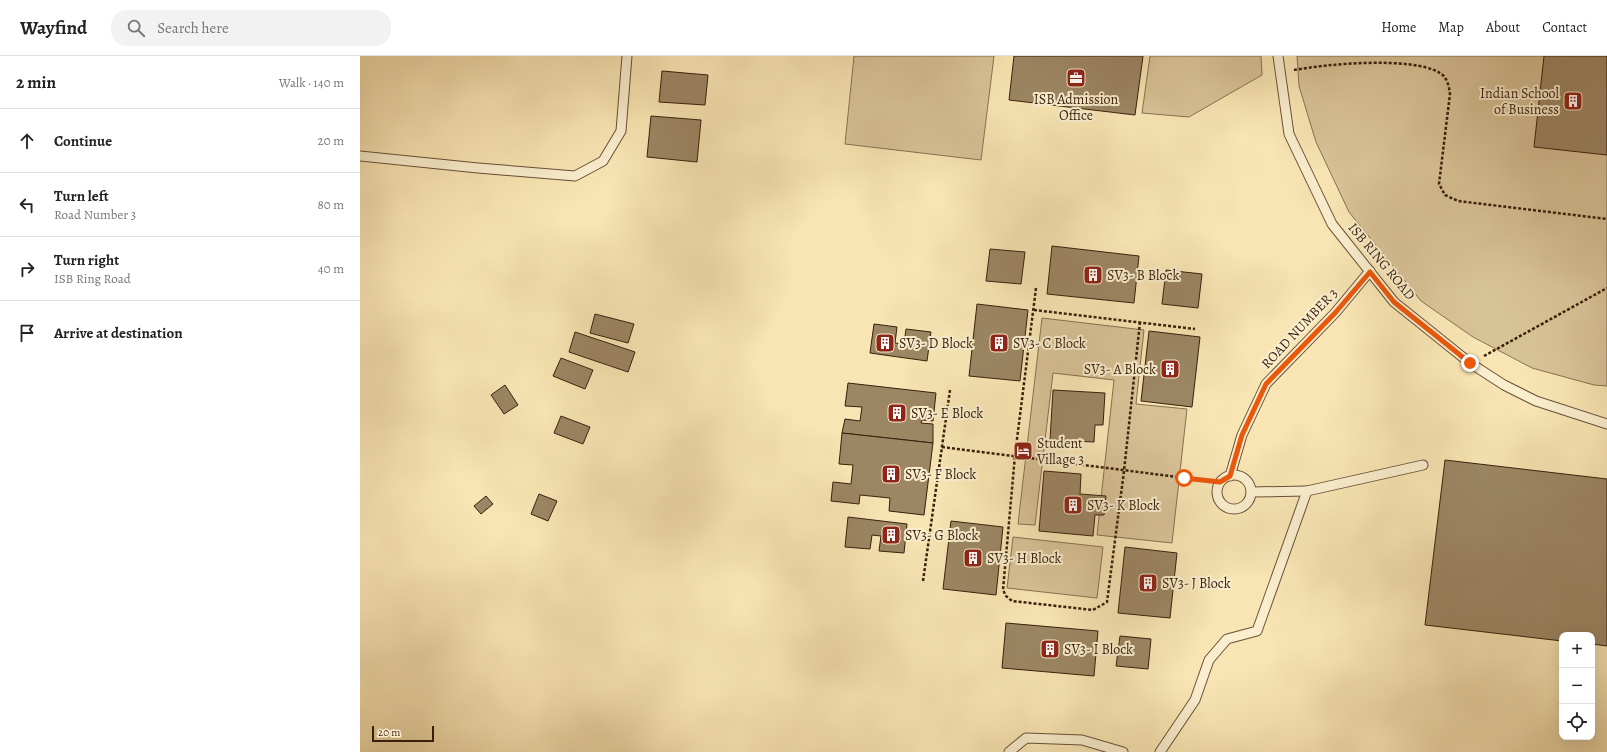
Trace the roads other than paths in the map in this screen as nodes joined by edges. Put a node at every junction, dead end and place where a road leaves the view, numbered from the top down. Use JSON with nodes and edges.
{"nodes":[{"id":1,"x":627,"y":56,"type":"edge"},
{"id":2,"x":1278,"y":56,"type":"edge"},
{"id":3,"x":360,"y":156,"type":"edge"},
{"id":4,"x":1370,"y":272,"type":"junction"},
{"id":5,"x":1607,"y":424,"type":"edge"},
{"id":6,"x":1423,"y":465,"type":"dead end"},
{"id":7,"x":1230,"y":476,"type":"junction"},
{"id":8,"x":1307,"y":491,"type":"junction"},
{"id":9,"x":1251,"y":492,"type":"junction"},
{"id":10,"x":1009,"y":752,"type":"edge"},
{"id":11,"x":1123,"y":752,"type":"edge"},
{"id":12,"x":1160,"y":752,"type":"edge"}],
"edges":[{"from":1,"to":3,"type":"lane"},
{"from":2,"to":4,"type":"lane","name":"ISB RING ROAD"},
{"from":4,"to":5,"type":"lane","name":"ISB RING ROAD"},
{"from":4,"to":7,"type":"lane","name":"ROAD NUMBER 3"},
{"from":6,"to":8,"type":"lane"},
{"from":7,"to":9,"type":"lane"},
{"from":7,"to":9,"type":"lane"},
{"from":8,"to":9,"type":"lane"},
{"from":8,"to":12,"type":"lane"},
{"from":10,"to":11,"type":"lane"}]}
